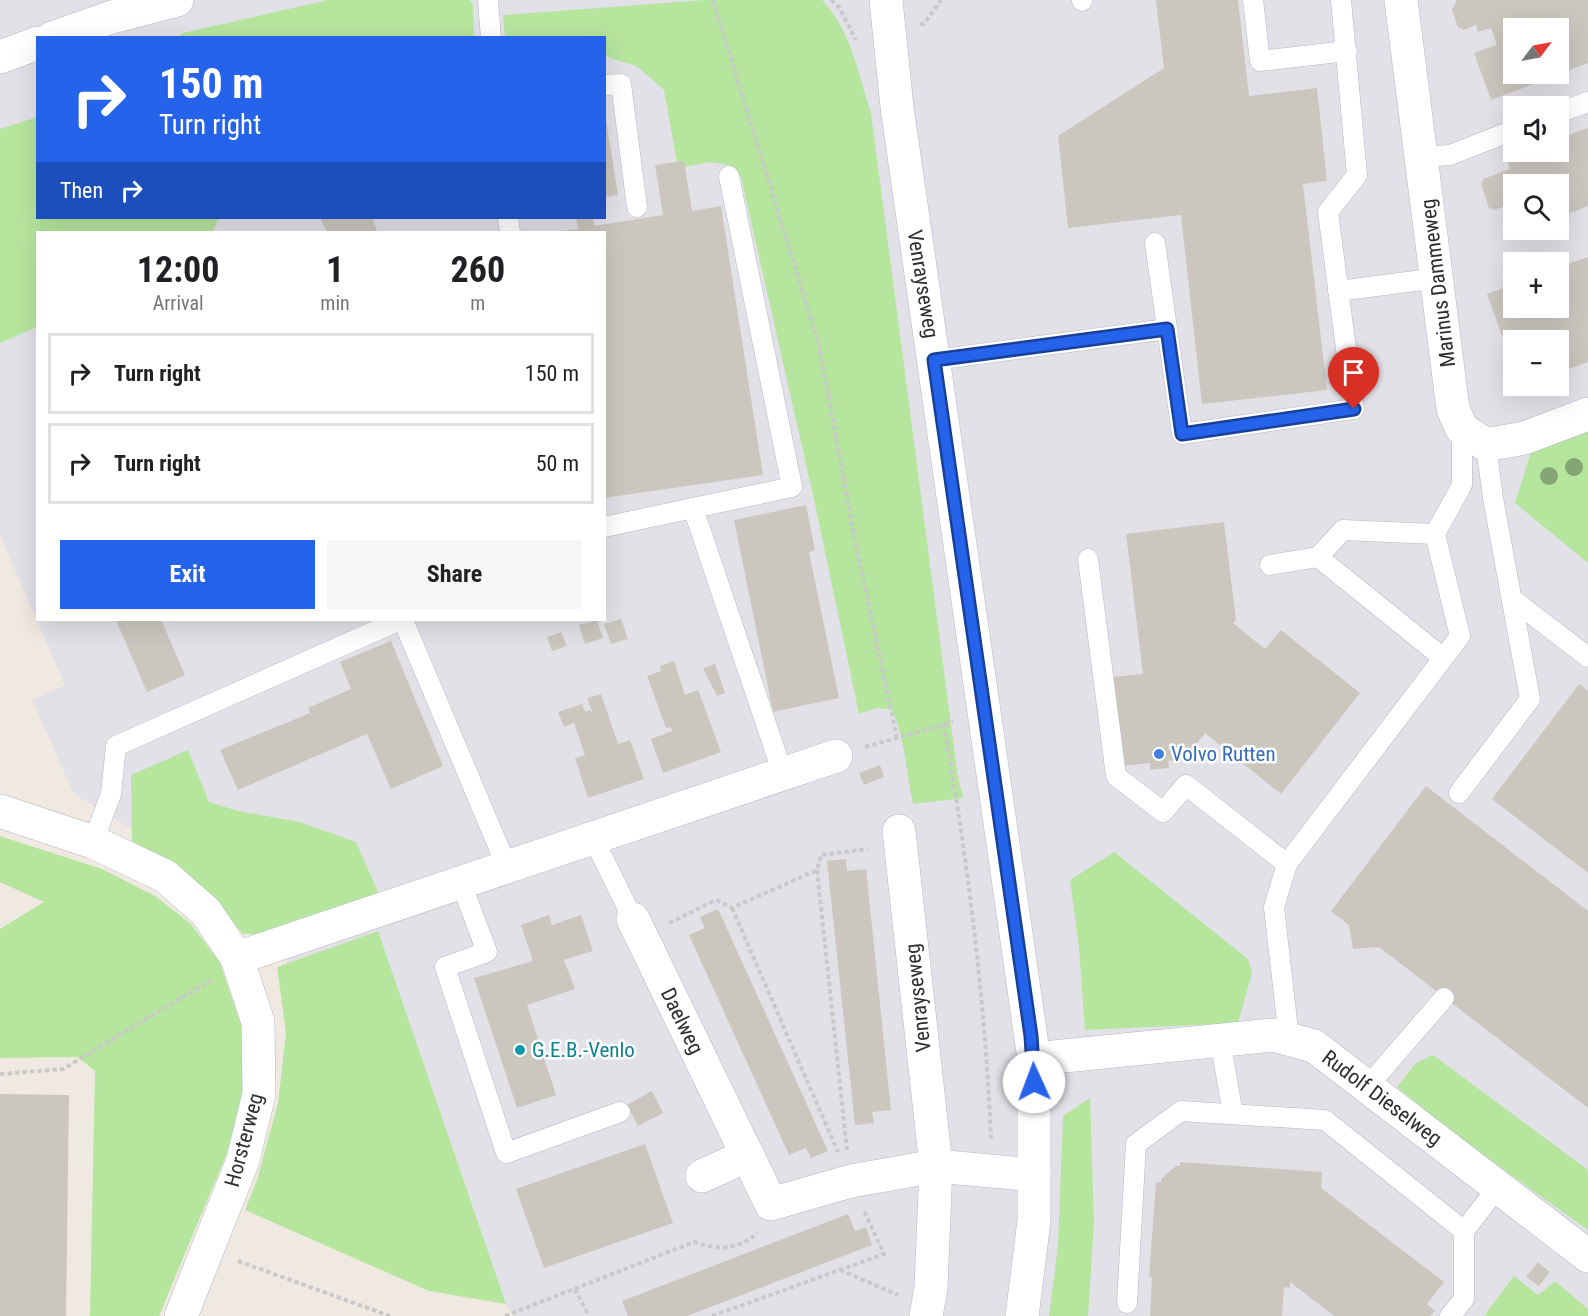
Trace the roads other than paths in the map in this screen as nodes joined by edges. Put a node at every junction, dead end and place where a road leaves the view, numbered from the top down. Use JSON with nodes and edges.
{"nodes":[{"id":1,"x":177,"y":0,"type":"edge"},
{"id":2,"x":488,"y":0,"type":"edge"},
{"id":3,"x":886,"y":0,"type":"edge"},
{"id":4,"x":1253,"y":0,"type":"edge"},
{"id":5,"x":1341,"y":0,"type":"edge"},
{"id":6,"x":1401,"y":0,"type":"edge"},
{"id":7,"x":58,"y":36,"type":"edge"},
{"id":8,"x":491,"y":36,"type":"edge"},
{"id":9,"x":36,"y":44,"type":"edge"},
{"id":10,"x":1347,"y":51,"type":"junction"},
{"id":11,"x":0,"y":57,"type":"edge"},
{"id":12,"x":606,"y":86,"type":"edge"},
{"id":13,"x":1588,"y":102,"type":"edge"},
{"id":14,"x":1569,"y":109,"type":"edge"},
{"id":15,"x":1503,"y":134,"type":"edge"},
{"id":16,"x":1423,"y":157,"type":"junction"},
{"id":17,"x":729,"y":176,"type":"dead end"},
{"id":18,"x":637,"y":207,"type":"dead end"},
{"id":19,"x":1155,"y":243,"type":"dead end"},
{"id":20,"x":1438,"y":278,"type":"junction"},
{"id":21,"x":1338,"y":291,"type":"junction"},
{"id":22,"x":1167,"y":329,"type":"junction"},
{"id":23,"x":934,"y":360,"type":"junction"},
{"id":24,"x":1588,"y":414,"type":"edge"},
{"id":25,"x":1474,"y":437,"type":"junction"},
{"id":26,"x":693,"y":508,"type":"junction"},
{"id":27,"x":606,"y":527,"type":"edge"},
{"id":28,"x":1435,"y":534,"type":"junction"},
{"id":29,"x":1318,"y":557,"type":"junction"},
{"id":30,"x":1088,"y":559,"type":"dead end"},
{"id":31,"x":1270,"y":566,"type":"dead end"},
{"id":32,"x":1512,"y":599,"type":"junction"},
{"id":33,"x":399,"y":621,"type":"edge"},
{"id":34,"x":401,"y":621,"type":"edge"},
{"id":35,"x":1585,"y":649,"type":"edge"},
{"id":36,"x":1442,"y":657,"type":"junction"},
{"id":37,"x":836,"y":756,"type":"road end"},
{"id":38,"x":783,"y":774,"type":"junction"},
{"id":39,"x":1459,"y":793,"type":"dead end"},
{"id":40,"x":0,"y":811,"type":"edge"},
{"id":41,"x":593,"y":838,"type":"junction"},
{"id":42,"x":900,"y":838,"type":"road end"},
{"id":43,"x":93,"y":842,"type":"junction"},
{"id":44,"x":1287,"y":864,"type":"junction"},
{"id":45,"x":507,"y":867,"type":"junction"},
{"id":46,"x":461,"y":883,"type":"junction"},
{"id":47,"x":637,"y":928,"type":"joint"},
{"id":48,"x":237,"y":958,"type":"junction"},
{"id":49,"x":1444,"y":998,"type":"dead end"},
{"id":50,"x":1289,"y":1039,"type":"junction"},
{"id":51,"x":1220,"y":1040,"type":"junction"},
{"id":52,"x":1034,"y":1059,"type":"junction"},
{"id":53,"x":1367,"y":1087,"type":"junction"},
{"id":54,"x":620,"y":1112,"type":"dead end"},
{"id":55,"x":1233,"y":1114,"type":"junction"},
{"id":56,"x":747,"y":1155,"type":"junction"},
{"id":57,"x":936,"y":1166,"type":"junction"},
{"id":58,"x":1034,"y":1175,"type":"junction"},
{"id":59,"x":702,"y":1176,"type":"dead end"},
{"id":60,"x":1498,"y":1187,"type":"junction"},
{"id":61,"x":1464,"y":1231,"type":"junction"},
{"id":62,"x":1588,"y":1256,"type":"edge"},
{"id":63,"x":929,"y":1302,"type":"edge"},
{"id":64,"x":1127,"y":1303,"type":"dead end"},
{"id":65,"x":181,"y":1316,"type":"edge"},
{"id":66,"x":1022,"y":1316,"type":"edge"},
{"id":67,"x":1450,"y":1316,"type":"edge"}],
"edges":[{"from":1,"to":7,"type":"street"},
{"from":2,"to":8,"type":"lane"},
{"from":3,"to":23,"type":"street","name":"Venrayseweg"},
{"from":4,"to":10,"type":"lane"},
{"from":5,"to":10,"type":"lane"},
{"from":6,"to":16,"type":"street","name":"Marinus Dammeweg"},
{"from":9,"to":11,"type":"street"},
{"from":10,"to":21,"type":"lane"},
{"from":12,"to":18,"type":"lane"},
{"from":13,"to":14,"type":"lane"},
{"from":15,"to":16,"type":"lane"},
{"from":16,"to":20,"type":"street","name":"Marinus Dammeweg"},
{"from":17,"to":26,"type":"lane"},
{"from":19,"to":22,"type":"lane"},
{"from":20,"to":21,"type":"lane"},
{"from":20,"to":25,"type":"street","name":"Marinus Dammeweg"},
{"from":21,"to":22,"type":"lane"},
{"from":22,"to":23,"type":"lane"},
{"from":23,"to":52,"type":"street","name":"Venrayseweg"},
{"from":24,"to":25,"type":"street"},
{"from":25,"to":28,"type":"lane"},
{"from":25,"to":32,"type":"lane"},
{"from":26,"to":27,"type":"lane"},
{"from":26,"to":38,"type":"lane"},
{"from":28,"to":29,"type":"lane"},
{"from":28,"to":36,"type":"lane"},
{"from":29,"to":31,"type":"lane"},
{"from":29,"to":36,"type":"lane"},
{"from":30,"to":44,"type":"lane"},
{"from":32,"to":35,"type":"lane"},
{"from":32,"to":39,"type":"lane"},
{"from":33,"to":43,"type":"lane"},
{"from":34,"to":45,"type":"lane"},
{"from":36,"to":44,"type":"lane"},
{"from":37,"to":38,"type":"street"},
{"from":38,"to":41,"type":"street"},
{"from":40,"to":43,"type":"street","name":"Horsterweg"},
{"from":41,"to":45,"type":"street"},
{"from":41,"to":47,"type":"lane","name":"Daelweg"},
{"from":42,"to":57,"type":"street","name":"Venrayseweg"},
{"from":43,"to":48,"type":"street","name":"Horsterweg"},
{"from":44,"to":50,"type":"lane"},
{"from":45,"to":46,"type":"street"},
{"from":46,"to":48,"type":"street"},
{"from":46,"to":54,"type":"lane"},
{"from":47,"to":56,"type":"street","name":"Daelweg"},
{"from":48,"to":65,"type":"street","name":"Horsterweg"},
{"from":49,"to":53,"type":"lane"},
{"from":50,"to":51,"type":"street","name":"Rudolf Dieselweg"},
{"from":50,"to":53,"type":"street","name":"Rudolf Dieselweg"},
{"from":51,"to":52,"type":"street","name":"Rudolf Dieselweg"},
{"from":51,"to":55,"type":"lane"},
{"from":52,"to":58,"type":"street","name":"Venrayseweg"},
{"from":53,"to":60,"type":"street","name":"Rudolf Dieselweg"},
{"from":55,"to":61,"type":"lane"},
{"from":55,"to":64,"type":"lane"},
{"from":56,"to":57,"type":"street","name":"Daelweg"},
{"from":56,"to":59,"type":"street"},
{"from":57,"to":58,"type":"street"},
{"from":57,"to":63,"type":"street","name":"Venrayseweg"},
{"from":58,"to":66,"type":"street","name":"Venrayseweg"},
{"from":60,"to":61,"type":"lane"},
{"from":60,"to":62,"type":"street","name":"Rudolf Dieselweg"},
{"from":61,"to":67,"type":"lane"}]}
